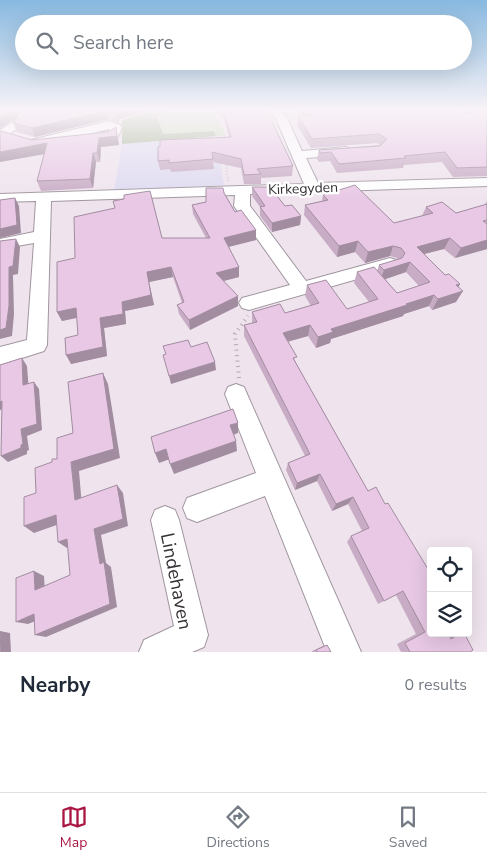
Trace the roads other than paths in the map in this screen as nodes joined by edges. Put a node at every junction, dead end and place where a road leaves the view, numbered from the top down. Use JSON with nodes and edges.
{"nodes":[{"id":1,"x":20,"y":139,"type":"edge"},
{"id":2,"x":50,"y":139,"type":"edge"},
{"id":3,"x":68,"y":139,"type":"edge"},
{"id":4,"x":291,"y":139,"type":"edge"},
{"id":5,"x":35,"y":143,"type":"junction"},
{"id":6,"x":358,"y":150,"type":"edge"},
{"id":7,"x":298,"y":155,"type":"junction"},
{"id":8,"x":487,"y":182,"type":"edge"},
{"id":9,"x":313,"y":188,"type":"junction"},
{"id":10,"x":236,"y":191,"type":"junction"},
{"id":11,"x":0,"y":198,"type":"edge"},
{"id":12,"x":44,"y":198,"type":"junction"},
{"id":13,"x":42,"y":236,"type":"junction"},
{"id":14,"x":0,"y":244,"type":"edge"},
{"id":15,"x":390,"y":264,"type":"edge"},
{"id":16,"x":301,"y":288,"type":"junction"},
{"id":17,"x":254,"y":301,"type":"road end"},
{"id":18,"x":0,"y":356,"type":"edge"},
{"id":19,"x":236,"y":394,"type":"road end"},
{"id":20,"x":272,"y":480,"type":"junction"},
{"id":21,"x":197,"y":508,"type":"dead end"},
{"id":22,"x":165,"y":520,"type":"dead end"},
{"id":23,"x":156,"y":652,"type":"edge"},
{"id":24,"x":344,"y":652,"type":"edge"}],
"edges":[{"from":1,"to":5,"type":"street"},
{"from":2,"to":5,"type":"street"},
{"from":3,"to":5,"type":"street"},
{"from":4,"to":7,"type":"street"},
{"from":6,"to":7,"type":"street"},
{"from":7,"to":9,"type":"street"},
{"from":8,"to":9,"type":"street","name":"Kirkegyden"},
{"from":9,"to":10,"type":"street","name":"Kirkegyden"},
{"from":10,"to":12,"type":"street","name":"Kirkegyden"},
{"from":10,"to":16,"type":"street"},
{"from":11,"to":12,"type":"street","name":"Kirkegyden"},
{"from":12,"to":13,"type":"street"},
{"from":13,"to":14,"type":"street"},
{"from":13,"to":18,"type":"street"},
{"from":15,"to":16,"type":"street"},
{"from":16,"to":17,"type":"street"},
{"from":19,"to":20,"type":"street"},
{"from":20,"to":21,"type":"street"},
{"from":20,"to":24,"type":"street"},
{"from":22,"to":23,"type":"street","name":"Lindehaven"}]}
